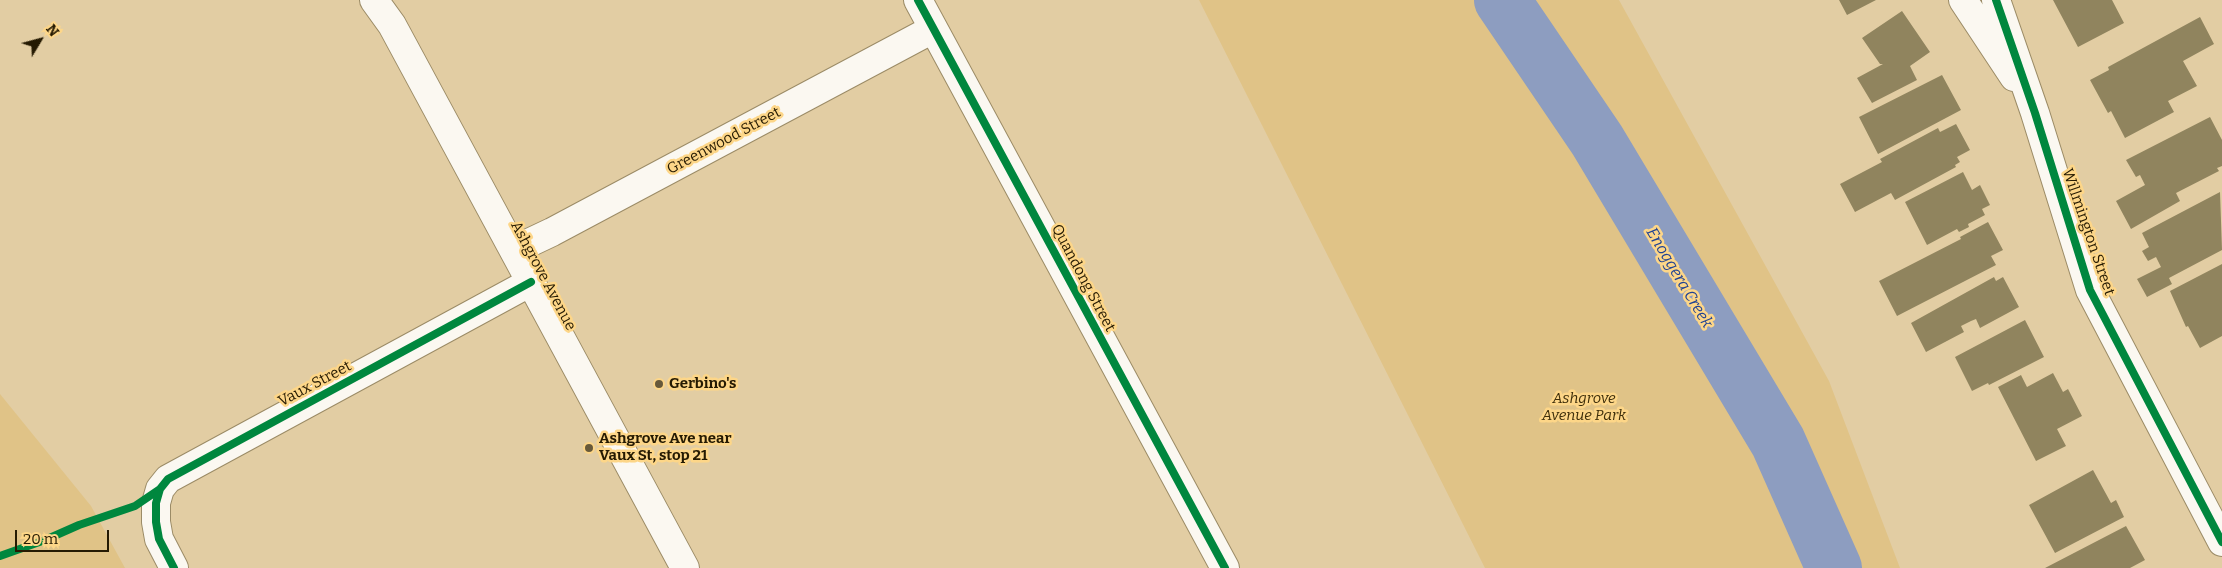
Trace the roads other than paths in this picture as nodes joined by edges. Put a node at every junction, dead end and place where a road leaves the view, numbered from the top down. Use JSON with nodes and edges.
{"nodes":[{"id":1,"x":374,"y":0,"type":"edge"},
{"id":2,"x":918,"y":0,"type":"edge"},
{"id":3,"x":1963,"y":0,"type":"edge"},
{"id":4,"x":1996,"y":0,"type":"edge"},
{"id":5,"x":934,"y":29,"type":"junction"},
{"id":6,"x":2035,"y":113,"type":"junction"},
{"id":7,"x":514,"y":250,"type":"junction"},
{"id":8,"x":531,"y":282,"type":"junction"},
{"id":9,"x":2222,"y":542,"type":"edge"},
{"id":10,"x":174,"y":568,"type":"edge"},
{"id":11,"x":685,"y":568,"type":"edge"},
{"id":12,"x":1225,"y":568,"type":"edge"}],
"edges":[{"from":1,"to":7,"type":"street","name":"Ashgrove Avenue"},
{"from":2,"to":5,"type":"street","name":"Quandong Street"},
{"from":3,"to":6,"type":"street","name":"Willmington Street"},
{"from":4,"to":6,"type":"street","name":"Willmington Street"},
{"from":5,"to":7,"type":"street","name":"Greenwood Street"},
{"from":5,"to":12,"type":"street","name":"Quandong Street"},
{"from":6,"to":9,"type":"street","name":"Willmington Street"},
{"from":7,"to":8,"type":"street","name":"Ashgrove Avenue"},
{"from":8,"to":10,"type":"street","name":"Vaux Street"},
{"from":8,"to":11,"type":"street","name":"Ashgrove Avenue"}]}
